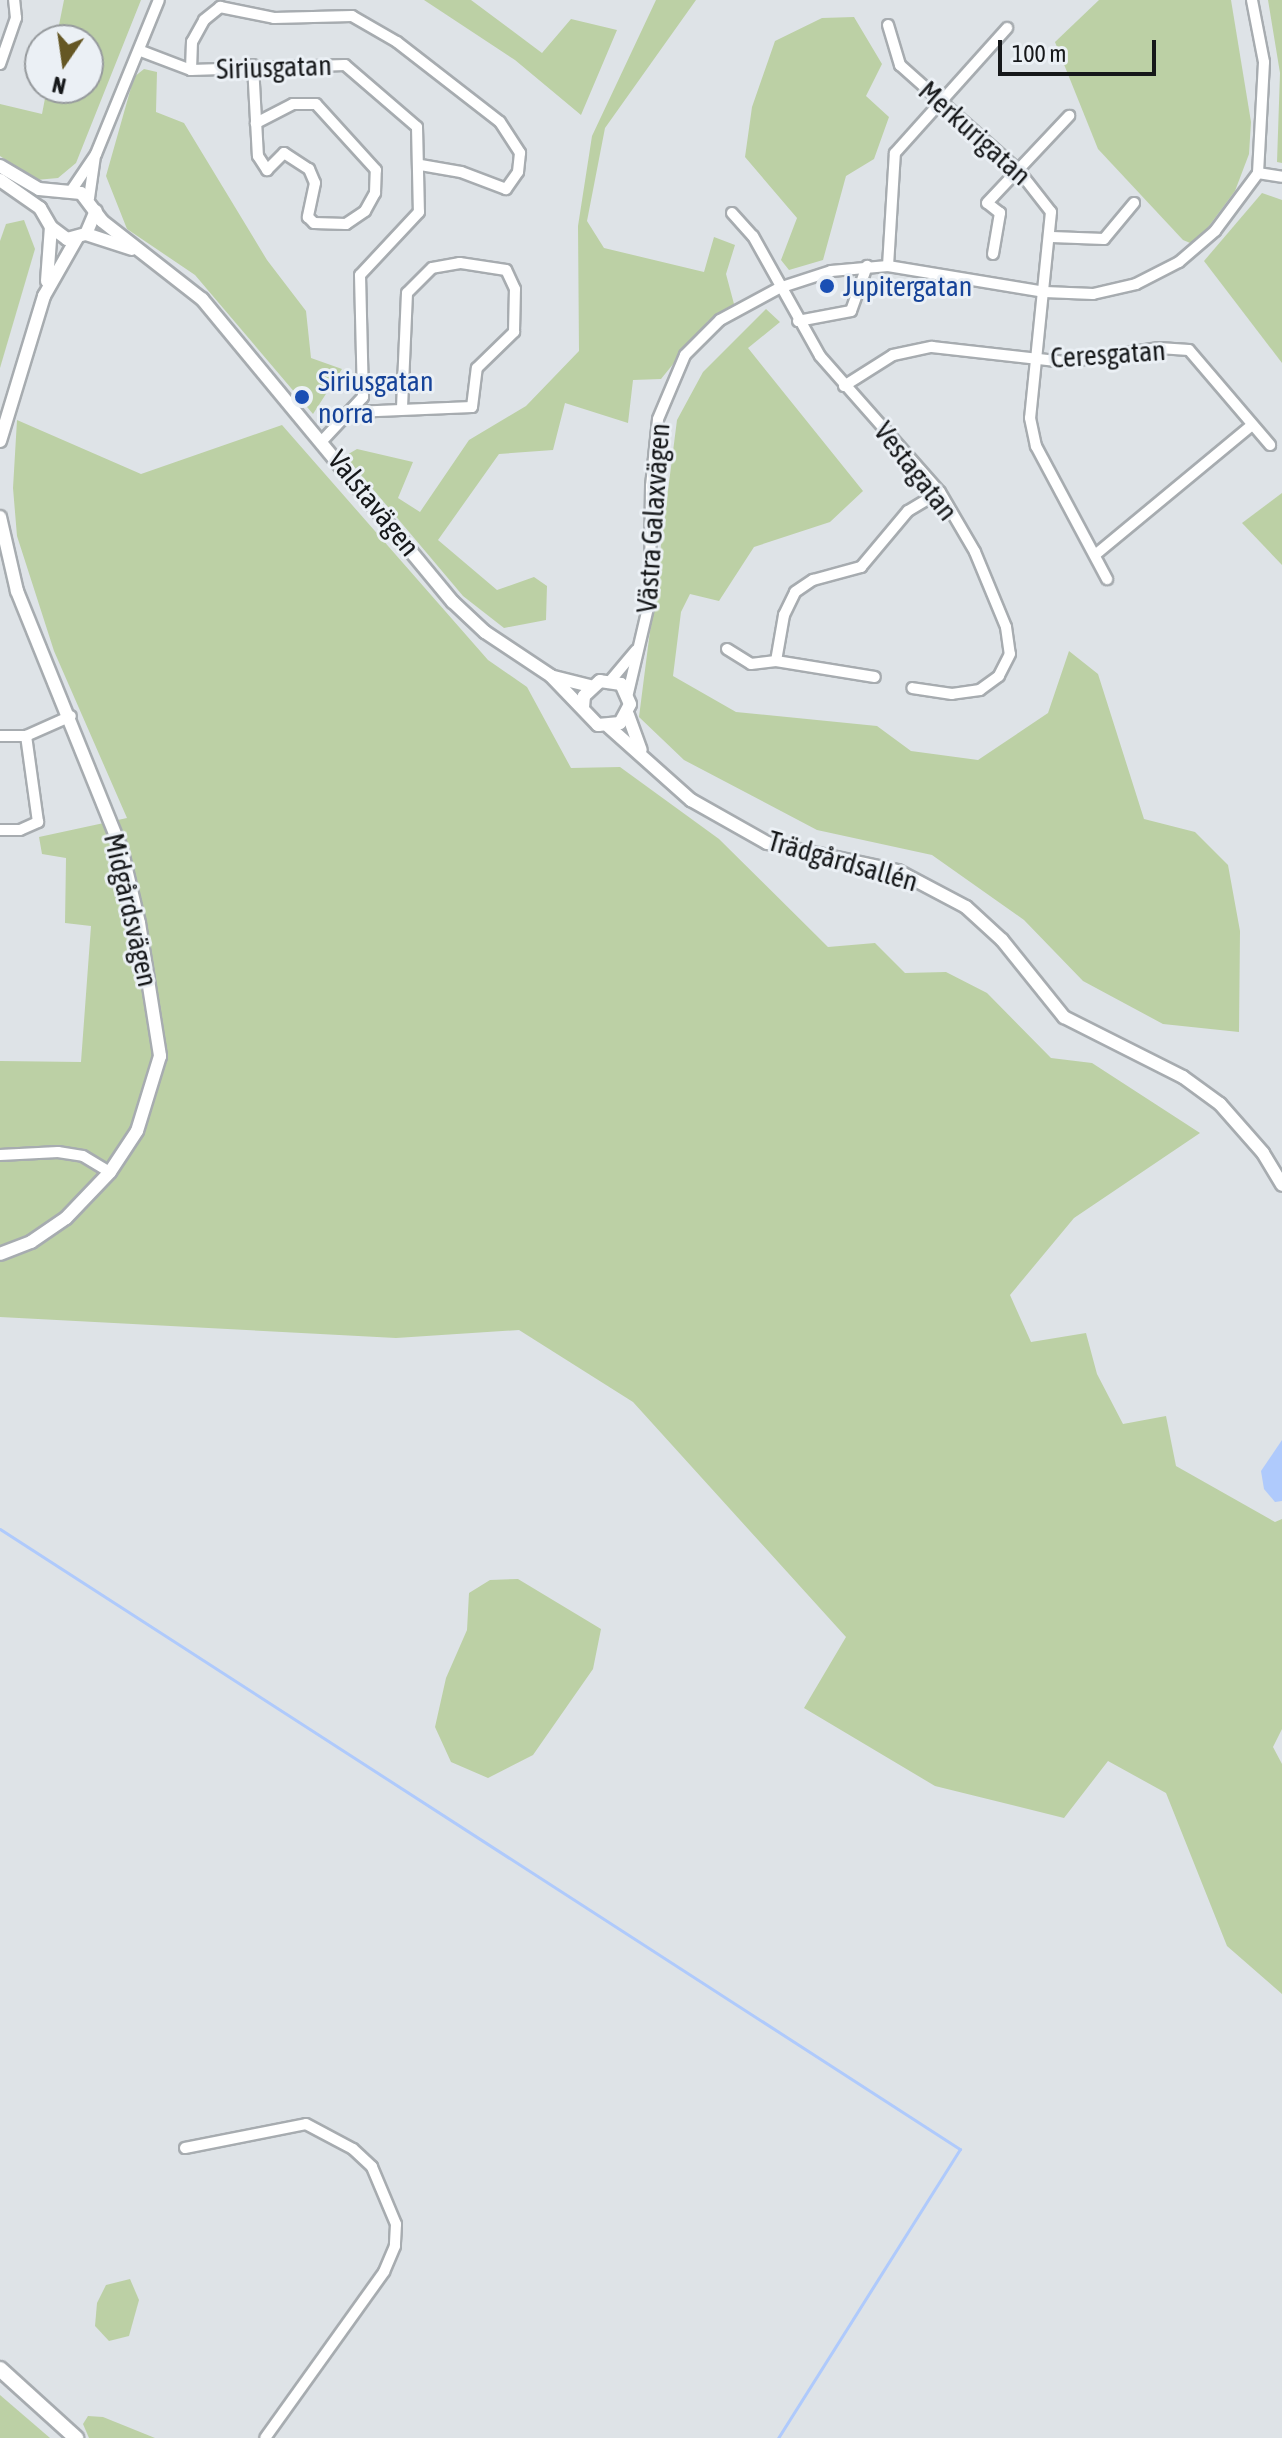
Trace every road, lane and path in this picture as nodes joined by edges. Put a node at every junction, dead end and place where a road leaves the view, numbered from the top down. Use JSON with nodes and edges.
{"nodes":[{"id":1,"x":14,"y":0,"type":"edge"},
{"id":2,"x":159,"y":0,"type":"edge"},
{"id":3,"x":1252,"y":0,"type":"edge"},
{"id":4,"x":888,"y":25,"type":"dead end"},
{"id":5,"x":1007,"y":28,"type":"dead end"},
{"id":6,"x":141,"y":51,"type":"junction"},
{"id":7,"x":0,"y":64,"type":"edge"},
{"id":8,"x":253,"y":65,"type":"junction"},
{"id":9,"x":191,"y":70,"type":"junction"},
{"id":10,"x":939,"y":101,"type":"junction"},
{"id":11,"x":1069,"y":116,"type":"dead end"},
{"id":12,"x":256,"y":123,"type":"junction"},
{"id":13,"x":96,"y":154,"type":"junction"},
{"id":14,"x":421,"y":165,"type":"junction"},
{"id":15,"x":0,"y":166,"type":"edge"},
{"id":16,"x":1019,"y":171,"type":"junction"},
{"id":17,"x":1258,"y":173,"type":"junction"},
{"id":18,"x":1282,"y":177,"type":"edge"},
{"id":19,"x":0,"y":180,"type":"edge"},
{"id":20,"x":66,"y":192,"type":"junction"},
{"id":21,"x":89,"y":198,"type":"junction"},
{"id":22,"x":1134,"y":203,"type":"dead end"},
{"id":23,"x":96,"y":211,"type":"junction"},
{"id":24,"x":732,"y":213,"type":"dead end"},
{"id":25,"x":50,"y":223,"type":"junction"},
{"id":26,"x":82,"y":236,"type":"junction"},
{"id":27,"x":1052,"y":237,"type":"junction"},
{"id":28,"x":139,"y":251,"type":"junction"},
{"id":29,"x":993,"y":254,"type":"dead end"},
{"id":30,"x":867,"y":266,"type":"junction"},
{"id":31,"x":888,"y":266,"type":"junction"},
{"id":32,"x":779,"y":288,"type":"junction"},
{"id":33,"x":1045,"y":292,"type":"junction"},
{"id":34,"x":44,"y":296,"type":"junction"},
{"id":35,"x":798,"y":321,"type":"junction"},
{"id":36,"x":1035,"y":359,"type":"junction"},
{"id":37,"x":844,"y":386,"type":"junction"},
{"id":38,"x":402,"y":409,"type":"junction"},
{"id":39,"x":354,"y":412,"type":"junction"},
{"id":40,"x":1252,"y":425,"type":"junction"},
{"id":41,"x":323,"y":440,"type":"junction"},
{"id":42,"x":0,"y":441,"type":"edge"},
{"id":43,"x":1270,"y":445,"type":"dead end"},
{"id":44,"x":940,"y":492,"type":"junction"},
{"id":45,"x":0,"y":517,"type":"edge"},
{"id":46,"x":1095,"y":555,"type":"junction"},
{"id":47,"x":1107,"y":579,"type":"dead end"},
{"id":48,"x":640,"y":645,"type":"junction"},
{"id":49,"x":727,"y":649,"type":"dead end"},
{"id":50,"x":776,"y":661,"type":"junction"},
{"id":51,"x":551,"y":676,"type":"junction"},
{"id":52,"x":875,"y":677,"type":"dead end"},
{"id":53,"x":611,"y":680,"type":"junction"},
{"id":54,"x":590,"y":686,"type":"junction"},
{"id":55,"x":912,"y":688,"type":"dead end"},
{"id":56,"x":628,"y":693,"type":"junction"},
{"id":57,"x":583,"y":707,"type":"junction"},
{"id":58,"x":628,"y":715,"type":"junction"},
{"id":59,"x":71,"y":716,"type":"junction"},
{"id":60,"x":609,"y":727,"type":"junction"},
{"id":61,"x":0,"y":736,"type":"edge"},
{"id":62,"x":26,"y":736,"type":"junction"},
{"id":63,"x":646,"y":760,"type":"junction"},
{"id":64,"x":0,"y":830,"type":"edge"},
{"id":65,"x":0,"y":1155,"type":"edge"},
{"id":66,"x":110,"y":1172,"type":"junction"},
{"id":67,"x":1282,"y":1185,"type":"edge"},
{"id":68,"x":0,"y":1254,"type":"edge"},
{"id":69,"x":185,"y":2148,"type":"dead end"},
{"id":70,"x":0,"y":2369,"type":"edge"},
{"id":71,"x":0,"y":2382,"type":"edge"},
{"id":72,"x":62,"y":2438,"type":"edge"},
{"id":73,"x":76,"y":2438,"type":"edge"},
{"id":74,"x":265,"y":2438,"type":"edge"}],
"edges":[{"from":1,"to":7,"type":"street"},
{"from":2,"to":6,"type":"street"},
{"from":3,"to":17,"type":"street"},
{"from":4,"to":10,"type":"street","name":"Merkurigatan"},
{"from":5,"to":10,"type":"street"},
{"from":6,"to":9,"type":"street","name":"Siriusgatan"},
{"from":6,"to":13,"type":"street"},
{"from":8,"to":9,"type":"street","name":"Siriusgatan"},
{"from":8,"to":12,"type":"street"},
{"from":8,"to":14,"type":"street","name":"Siriusgatan"},
{"from":9,"to":14,"type":"street"},
{"from":10,"to":16,"type":"street","name":"Merkurigatan"},
{"from":10,"to":31,"type":"street"},
{"from":11,"to":16,"type":"street"},
{"from":12,"to":12,"type":"street"},
{"from":13,"to":20,"type":"street"},
{"from":13,"to":21,"type":"street"},
{"from":14,"to":39,"type":"street","name":"Siriusgatan"},
{"from":15,"to":20,"type":"street"},
{"from":16,"to":27,"type":"street","name":"Merkurigatan"},
{"from":16,"to":29,"type":"street"},
{"from":17,"to":18,"type":"street"},
{"from":17,"to":33,"type":"street","name":"Västra Galaxvägen"},
{"from":19,"to":25,"type":"street","name":"Valstavägen"},
{"from":20,"to":21,"type":"street"},
{"from":20,"to":25,"type":"street"},
{"from":21,"to":23,"type":"street","name":"Valstavägen"},
{"from":22,"to":27,"type":"street"},
{"from":23,"to":26,"type":"street"},
{"from":23,"to":28,"type":"street","name":"Valstavägen"},
{"from":24,"to":32,"type":"street"},
{"from":25,"to":26,"type":"street","name":"Valstavägen"},
{"from":25,"to":34,"type":"street"},
{"from":26,"to":28,"type":"street","name":"Valstavägen"},
{"from":26,"to":34,"type":"street"},
{"from":27,"to":33,"type":"street","name":"Merkurigatan"},
{"from":28,"to":41,"type":"street","name":"Valstavägen"},
{"from":30,"to":31,"type":"street","name":"Västra Galaxvägen"},
{"from":30,"to":32,"type":"street","name":"Västra Galaxvägen"},
{"from":30,"to":35,"type":"street"},
{"from":31,"to":33,"type":"street","name":"Västra Galaxvägen"},
{"from":32,"to":35,"type":"street","name":"Vestagatan"},
{"from":32,"to":48,"type":"street","name":"Västra Galaxvägen"},
{"from":33,"to":36,"type":"street","name":"Merkurigatan"},
{"from":34,"to":42,"type":"street"},
{"from":35,"to":37,"type":"street","name":"Vestagatan"},
{"from":36,"to":37,"type":"street","name":"Ceresgatan"},
{"from":36,"to":40,"type":"street","name":"Ceresgatan"},
{"from":36,"to":46,"type":"street","name":"Merkurigatan"},
{"from":37,"to":44,"type":"street","name":"Vestagatan"},
{"from":38,"to":38,"type":"street"},
{"from":38,"to":39,"type":"street"},
{"from":39,"to":41,"type":"street"},
{"from":40,"to":43,"type":"street","name":"Ceresgatan"},
{"from":40,"to":46,"type":"street"},
{"from":41,"to":51,"type":"street","name":"Valstavägen"},
{"from":44,"to":50,"type":"street"},
{"from":44,"to":55,"type":"street","name":"Vestagatan"},
{"from":45,"to":59,"type":"street","name":"Midgårdsvägen"},
{"from":46,"to":47,"type":"street","name":"Merkurigatan"},
{"from":48,"to":53,"type":"street","name":"Västra Galaxvägen"},
{"from":48,"to":56,"type":"street","name":"Västra Galaxvägen"},
{"from":49,"to":50,"type":"street"},
{"from":50,"to":52,"type":"street"},
{"from":51,"to":54,"type":"street","name":"Valstavägen"},
{"from":51,"to":57,"type":"street","name":"Valstavägen"},
{"from":53,"to":54,"type":"street"},
{"from":53,"to":56,"type":"street"},
{"from":54,"to":57,"type":"street"},
{"from":56,"to":58,"type":"street"},
{"from":57,"to":60,"type":"street","name":"Valstavägen"},
{"from":58,"to":60,"type":"street"},
{"from":58,"to":63,"type":"street","name":"Trädgårdsallén"},
{"from":59,"to":62,"type":"street"},
{"from":59,"to":66,"type":"street","name":"Midgårdsvägen"},
{"from":60,"to":63,"type":"street","name":"Trädgårdsallén"},
{"from":61,"to":62,"type":"street"},
{"from":62,"to":64,"type":"street"},
{"from":63,"to":67,"type":"street","name":"Trädgårdsallén"},
{"from":65,"to":66,"type":"street"},
{"from":66,"to":68,"type":"street","name":"Midgårdsvägen"},
{"from":69,"to":74,"type":"street"},
{"from":70,"to":73,"type":"main road"},
{"from":71,"to":72,"type":"main road"}]}
